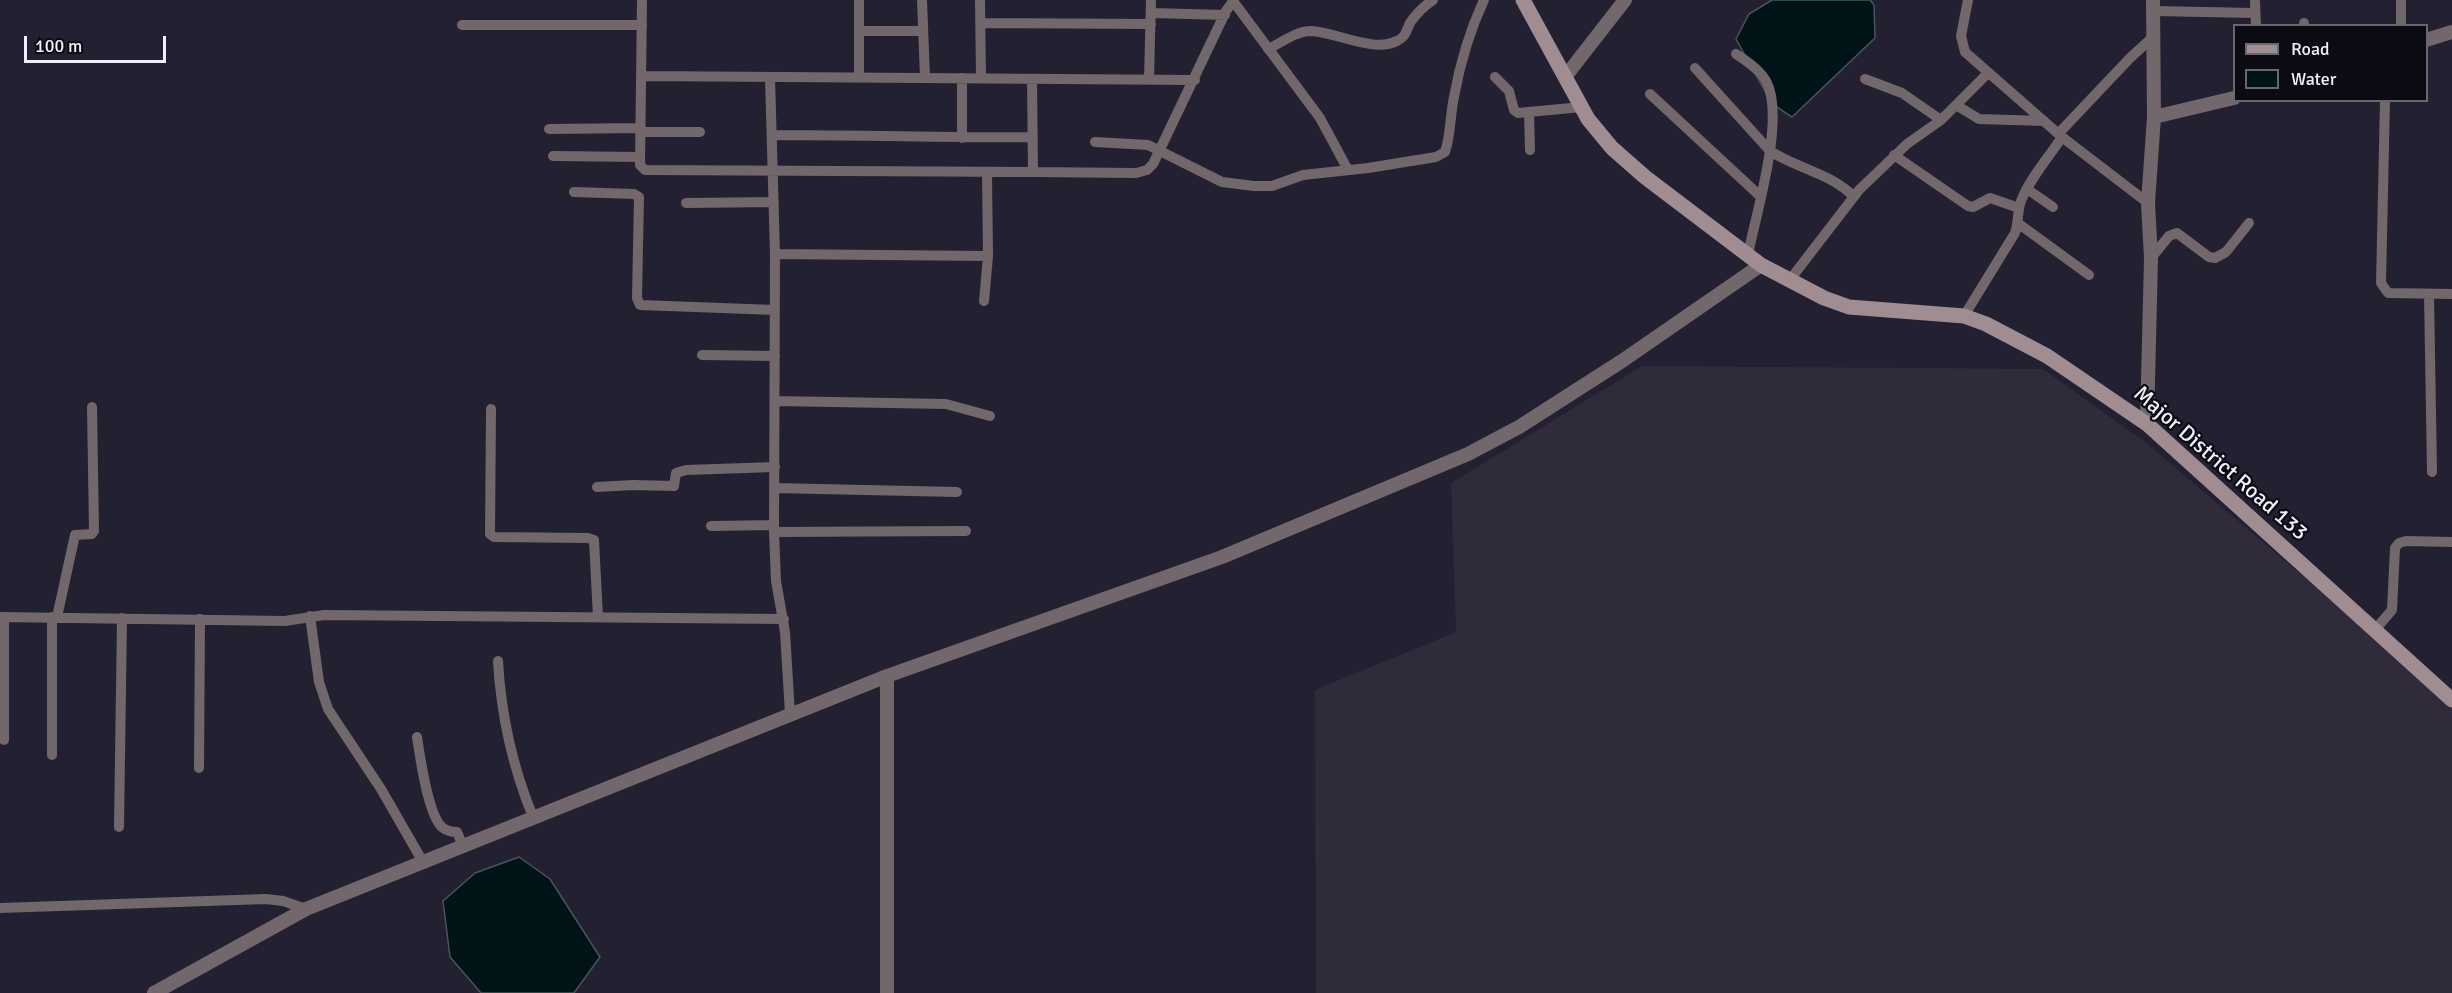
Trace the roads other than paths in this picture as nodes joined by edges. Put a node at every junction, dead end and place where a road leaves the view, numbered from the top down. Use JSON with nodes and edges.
{"nodes":[{"id":1,"x":642,"y":0,"type":"edge"},
{"id":2,"x":859,"y":0,"type":"edge"},
{"id":3,"x":922,"y":0,"type":"edge"},
{"id":4,"x":980,"y":0,"type":"edge"},
{"id":5,"x":1151,"y":0,"type":"edge"},
{"id":6,"x":1433,"y":0,"type":"edge"},
{"id":7,"x":1484,"y":0,"type":"edge"},
{"id":8,"x":1523,"y":0,"type":"edge"},
{"id":9,"x":1625,"y":0,"type":"edge"},
{"id":10,"x":1968,"y":0,"type":"edge"},
{"id":11,"x":2255,"y":0,"type":"edge"},
{"id":12,"x":2401,"y":0,"type":"edge"},
{"id":13,"x":1234,"y":1,"type":"edge"},
{"id":14,"x":2153,"y":6,"type":"edge"},
{"id":15,"x":2255,"y":13,"type":"junction"},
{"id":16,"x":1225,"y":15,"type":"junction"},
{"id":17,"x":1151,"y":19,"type":"junction"},
{"id":18,"x":981,"y":23,"type":"junction"},
{"id":19,"x":2256,"y":24,"type":"edge"},
{"id":20,"x":2401,"y":24,"type":"edge"},
{"id":21,"x":462,"y":25,"type":"dead end"},
{"id":22,"x":642,"y":25,"type":"junction"},
{"id":23,"x":860,"y":31,"type":"junction"},
{"id":24,"x":923,"y":31,"type":"junction"},
{"id":25,"x":2452,"y":32,"type":"edge"},
{"id":26,"x":2153,"y":37,"type":"junction"},
{"id":27,"x":2428,"y":40,"type":"edge"},
{"id":28,"x":1268,"y":49,"type":"junction"},
{"id":29,"x":1736,"y":54,"type":"dead end"},
{"id":30,"x":1695,"y":68,"type":"dead end"},
{"id":31,"x":1988,"y":72,"type":"junction"},
{"id":32,"x":643,"y":76,"type":"junction"},
{"id":33,"x":771,"y":77,"type":"junction"},
{"id":34,"x":1495,"y":77,"type":"dead end"},
{"id":35,"x":1565,"y":77,"type":"junction"},
{"id":36,"x":859,"y":78,"type":"junction"},
{"id":37,"x":925,"y":78,"type":"junction"},
{"id":38,"x":962,"y":78,"type":"junction"},
{"id":39,"x":981,"y":78,"type":"junction"},
{"id":40,"x":1032,"y":79,"type":"junction"},
{"id":41,"x":1149,"y":79,"type":"junction"},
{"id":42,"x":1865,"y":79,"type":"dead end"},
{"id":43,"x":1195,"y":80,"type":"junction"},
{"id":44,"x":1650,"y":94,"type":"dead end"},
{"id":45,"x":2233,"y":98,"type":"edge"},
{"id":46,"x":2385,"y":102,"type":"edge"},
{"id":47,"x":1956,"y":105,"type":"junction"},
{"id":48,"x":1582,"y":107,"type":"junction"},
{"id":49,"x":1530,"y":112,"type":"junction"},
{"id":50,"x":2154,"y":117,"type":"junction"},
{"id":51,"x":1941,"y":120,"type":"junction"},
{"id":52,"x":2044,"y":121,"type":"junction"},
{"id":53,"x":549,"y":129,"type":"dead end"},
{"id":54,"x":641,"y":130,"type":"junction"},
{"id":55,"x":700,"y":132,"type":"dead end"},
{"id":56,"x":773,"y":135,"type":"junction"},
{"id":57,"x":2061,"y":135,"type":"junction"},
{"id":58,"x":1033,"y":137,"type":"junction"},
{"id":59,"x":962,"y":138,"type":"junction"},
{"id":60,"x":1095,"y":142,"type":"dead end"},
{"id":61,"x":1160,"y":150,"type":"junction"},
{"id":62,"x":1530,"y":150,"type":"dead end"},
{"id":63,"x":1770,"y":151,"type":"junction"},
{"id":64,"x":1894,"y":155,"type":"junction"},
{"id":65,"x":553,"y":156,"type":"dead end"},
{"id":66,"x":640,"y":158,"type":"junction"},
{"id":67,"x":1348,"y":170,"type":"junction"},
{"id":68,"x":773,"y":171,"type":"junction"},
{"id":69,"x":987,"y":172,"type":"junction"},
{"id":70,"x":1034,"y":172,"type":"junction"},
{"id":71,"x":2027,"y":189,"type":"junction"},
{"id":72,"x":574,"y":192,"type":"dead end"},
{"id":73,"x":1760,"y":196,"type":"junction"},
{"id":74,"x":1854,"y":197,"type":"junction"},
{"id":75,"x":774,"y":202,"type":"junction"},
{"id":76,"x":686,"y":203,"type":"dead end"},
{"id":77,"x":2148,"y":203,"type":"junction"},
{"id":78,"x":2053,"y":207,"type":"dead end"},
{"id":79,"x":2019,"y":208,"type":"junction"},
{"id":80,"x":2249,"y":223,"type":"dead end"},
{"id":81,"x":2019,"y":224,"type":"junction"},
{"id":82,"x":775,"y":254,"type":"junction"},
{"id":83,"x":1748,"y":254,"type":"junction"},
{"id":84,"x":988,"y":256,"type":"junction"},
{"id":85,"x":2151,"y":258,"type":"junction"},
{"id":86,"x":1761,"y":265,"type":"junction"},
{"id":87,"x":2089,"y":275,"type":"dead end"},
{"id":88,"x":1789,"y":281,"type":"junction"},
{"id":89,"x":2429,"y":294,"type":"junction"},
{"id":90,"x":2452,"y":294,"type":"edge"},
{"id":91,"x":984,"y":301,"type":"dead end"},
{"id":92,"x":775,"y":310,"type":"junction"},
{"id":93,"x":1964,"y":316,"type":"junction"},
{"id":94,"x":702,"y":355,"type":"dead end"},
{"id":95,"x":775,"y":356,"type":"junction"},
{"id":96,"x":775,"y":401,"type":"junction"},
{"id":97,"x":92,"y":407,"type":"dead end"},
{"id":98,"x":491,"y":409,"type":"dead end"},
{"id":99,"x":990,"y":416,"type":"dead end"},
{"id":100,"x":2147,"y":424,"type":"junction"},
{"id":101,"x":775,"y":467,"type":"junction"},
{"id":102,"x":2432,"y":472,"type":"dead end"},
{"id":103,"x":597,"y":487,"type":"dead end"},
{"id":104,"x":774,"y":489,"type":"junction"},
{"id":105,"x":957,"y":492,"type":"dead end"},
{"id":106,"x":711,"y":526,"type":"dead end"},
{"id":107,"x":774,"y":529,"type":"junction"},
{"id":108,"x":966,"y":531,"type":"dead end"},
{"id":109,"x":2452,"y":542,"type":"edge"},
{"id":110,"x":310,"y":616,"type":"junction"},
{"id":111,"x":2,"y":617,"type":"edge"},
{"id":112,"x":55,"y":617,"type":"junction"},
{"id":113,"x":598,"y":617,"type":"junction"},
{"id":114,"x":122,"y":618,"type":"junction"},
{"id":115,"x":784,"y":619,"type":"junction"},
{"id":116,"x":200,"y":620,"type":"junction"},
{"id":117,"x":2374,"y":631,"type":"junction"},
{"id":118,"x":498,"y":661,"type":"dead end"},
{"id":119,"x":887,"y":676,"type":"junction"},
{"id":120,"x":2452,"y":700,"type":"edge"},
{"id":121,"x":790,"y":714,"type":"junction"},
{"id":122,"x":417,"y":737,"type":"dead end"},
{"id":123,"x":4,"y":740,"type":"dead end"},
{"id":124,"x":52,"y":755,"type":"dead end"},
{"id":125,"x":199,"y":768,"type":"dead end"},
{"id":126,"x":533,"y":818,"type":"junction"},
{"id":127,"x":119,"y":827,"type":"dead end"},
{"id":128,"x":463,"y":846,"type":"junction"},
{"id":129,"x":423,"y":862,"type":"junction"},
{"id":130,"x":0,"y":908,"type":"edge"},
{"id":131,"x":306,"y":909,"type":"junction"},
{"id":132,"x":154,"y":993,"type":"edge"},
{"id":133,"x":887,"y":993,"type":"edge"}],
"edges":[{"from":1,"to":22,"type":"street"},
{"from":2,"to":23,"type":"street"},
{"from":3,"to":24,"type":"street"},
{"from":4,"to":18,"type":"street"},
{"from":5,"to":17,"type":"street"},
{"from":6,"to":28,"type":"street"},
{"from":7,"to":67,"type":"street"},
{"from":8,"to":35,"type":"main road","name":"Major District Road 133"},
{"from":9,"to":35,"type":"street"},
{"from":10,"to":31,"type":"street"},
{"from":11,"to":15,"type":"street"},
{"from":12,"to":20,"type":"street"},
{"from":13,"to":16,"type":"street"},
{"from":13,"to":28,"type":"street"},
{"from":14,"to":15,"type":"street"},
{"from":14,"to":26,"type":"street"},
{"from":15,"to":19,"type":"street"},
{"from":16,"to":17,"type":"street"},
{"from":16,"to":43,"type":"street"},
{"from":17,"to":18,"type":"street"},
{"from":17,"to":41,"type":"street"},
{"from":18,"to":39,"type":"street"},
{"from":21,"to":22,"type":"street"},
{"from":22,"to":32,"type":"street"},
{"from":23,"to":24,"type":"street"},
{"from":23,"to":36,"type":"street"},
{"from":24,"to":37,"type":"street"},
{"from":25,"to":27,"type":"street"},
{"from":26,"to":50,"type":"street"},
{"from":26,"to":57,"type":"street"},
{"from":28,"to":67,"type":"street"},
{"from":29,"to":63,"type":"street"},
{"from":30,"to":63,"type":"street"},
{"from":31,"to":47,"type":"street"},
{"from":31,"to":52,"type":"street"},
{"from":32,"to":33,"type":"street"},
{"from":32,"to":54,"type":"street"},
{"from":33,"to":36,"type":"street"},
{"from":33,"to":56,"type":"street"},
{"from":34,"to":49,"type":"street"},
{"from":35,"to":48,"type":"main road","name":"Major District Road 133"},
{"from":36,"to":37,"type":"street"},
{"from":37,"to":38,"type":"street"},
{"from":38,"to":39,"type":"street"},
{"from":38,"to":59,"type":"street"},
{"from":39,"to":40,"type":"street"},
{"from":40,"to":41,"type":"street"},
{"from":40,"to":58,"type":"street"},
{"from":41,"to":43,"type":"street"},
{"from":42,"to":51,"type":"street"},
{"from":43,"to":61,"type":"street"},
{"from":44,"to":73,"type":"street"},
{"from":45,"to":50,"type":"street"},
{"from":46,"to":89,"type":"street"},
{"from":47,"to":51,"type":"street"},
{"from":47,"to":52,"type":"street"},
{"from":48,"to":49,"type":"street"},
{"from":48,"to":83,"type":"main road","name":"Major District Road 133"},
{"from":49,"to":62,"type":"street"},
{"from":50,"to":77,"type":"street"},
{"from":51,"to":64,"type":"street"},
{"from":52,"to":57,"type":"street"},
{"from":53,"to":54,"type":"street"},
{"from":54,"to":55,"type":"street"},
{"from":54,"to":66,"type":"street"},
{"from":56,"to":59,"type":"street"},
{"from":56,"to":68,"type":"street"},
{"from":57,"to":71,"type":"street"},
{"from":57,"to":77,"type":"street"},
{"from":58,"to":59,"type":"street"},
{"from":58,"to":70,"type":"street"},
{"from":60,"to":61,"type":"street"},
{"from":61,"to":67,"type":"street"},
{"from":61,"to":70,"type":"street"},
{"from":63,"to":73,"type":"street"},
{"from":63,"to":74,"type":"street"},
{"from":64,"to":74,"type":"street"},
{"from":64,"to":79,"type":"street"},
{"from":65,"to":66,"type":"street"},
{"from":66,"to":68,"type":"street"},
{"from":68,"to":69,"type":"street"},
{"from":68,"to":75,"type":"street"},
{"from":69,"to":70,"type":"street"},
{"from":69,"to":84,"type":"street"},
{"from":71,"to":78,"type":"street"},
{"from":71,"to":79,"type":"street"},
{"from":72,"to":92,"type":"street"},
{"from":73,"to":83,"type":"street"},
{"from":74,"to":88,"type":"street"},
{"from":75,"to":76,"type":"street"},
{"from":75,"to":82,"type":"street"},
{"from":77,"to":85,"type":"street"},
{"from":79,"to":81,"type":"street"},
{"from":80,"to":85,"type":"street"},
{"from":81,"to":87,"type":"street"},
{"from":81,"to":93,"type":"street"},
{"from":82,"to":84,"type":"street"},
{"from":82,"to":92,"type":"street"},
{"from":83,"to":86,"type":"main road","name":"Major District Road 133"},
{"from":84,"to":91,"type":"street"},
{"from":85,"to":100,"type":"street"},
{"from":86,"to":88,"type":"main road","name":"Major District Road 133"},
{"from":86,"to":119,"type":"street"},
{"from":88,"to":93,"type":"main road","name":"Major District Road 133"},
{"from":89,"to":90,"type":"street"},
{"from":89,"to":102,"type":"street"},
{"from":92,"to":95,"type":"street"},
{"from":93,"to":100,"type":"main road","name":"Major District Road 133"},
{"from":94,"to":95,"type":"street"},
{"from":95,"to":96,"type":"street"},
{"from":96,"to":99,"type":"street"},
{"from":96,"to":101,"type":"street"},
{"from":97,"to":112,"type":"street"},
{"from":98,"to":113,"type":"street"},
{"from":100,"to":117,"type":"main road","name":"Major District Road 133"},
{"from":101,"to":103,"type":"street"},
{"from":101,"to":104,"type":"street"},
{"from":104,"to":105,"type":"street"},
{"from":104,"to":107,"type":"street"},
{"from":106,"to":107,"type":"street"},
{"from":107,"to":108,"type":"street"},
{"from":107,"to":115,"type":"street"},
{"from":109,"to":117,"type":"street"},
{"from":110,"to":113,"type":"street"},
{"from":110,"to":116,"type":"street"},
{"from":110,"to":129,"type":"street"},
{"from":111,"to":112,"type":"street"},
{"from":111,"to":123,"type":"street"},
{"from":112,"to":114,"type":"street"},
{"from":112,"to":124,"type":"street"},
{"from":113,"to":115,"type":"street"},
{"from":114,"to":116,"type":"street"},
{"from":114,"to":127,"type":"street"},
{"from":115,"to":121,"type":"street"},
{"from":116,"to":125,"type":"street"},
{"from":117,"to":120,"type":"main road","name":"Major District Road 133"},
{"from":118,"to":126,"type":"street"},
{"from":119,"to":121,"type":"street"},
{"from":119,"to":133,"type":"street"},
{"from":121,"to":126,"type":"street"},
{"from":122,"to":128,"type":"street"},
{"from":126,"to":128,"type":"street"},
{"from":128,"to":129,"type":"street"},
{"from":129,"to":131,"type":"street"},
{"from":130,"to":131,"type":"street"},
{"from":131,"to":132,"type":"street"}]}
